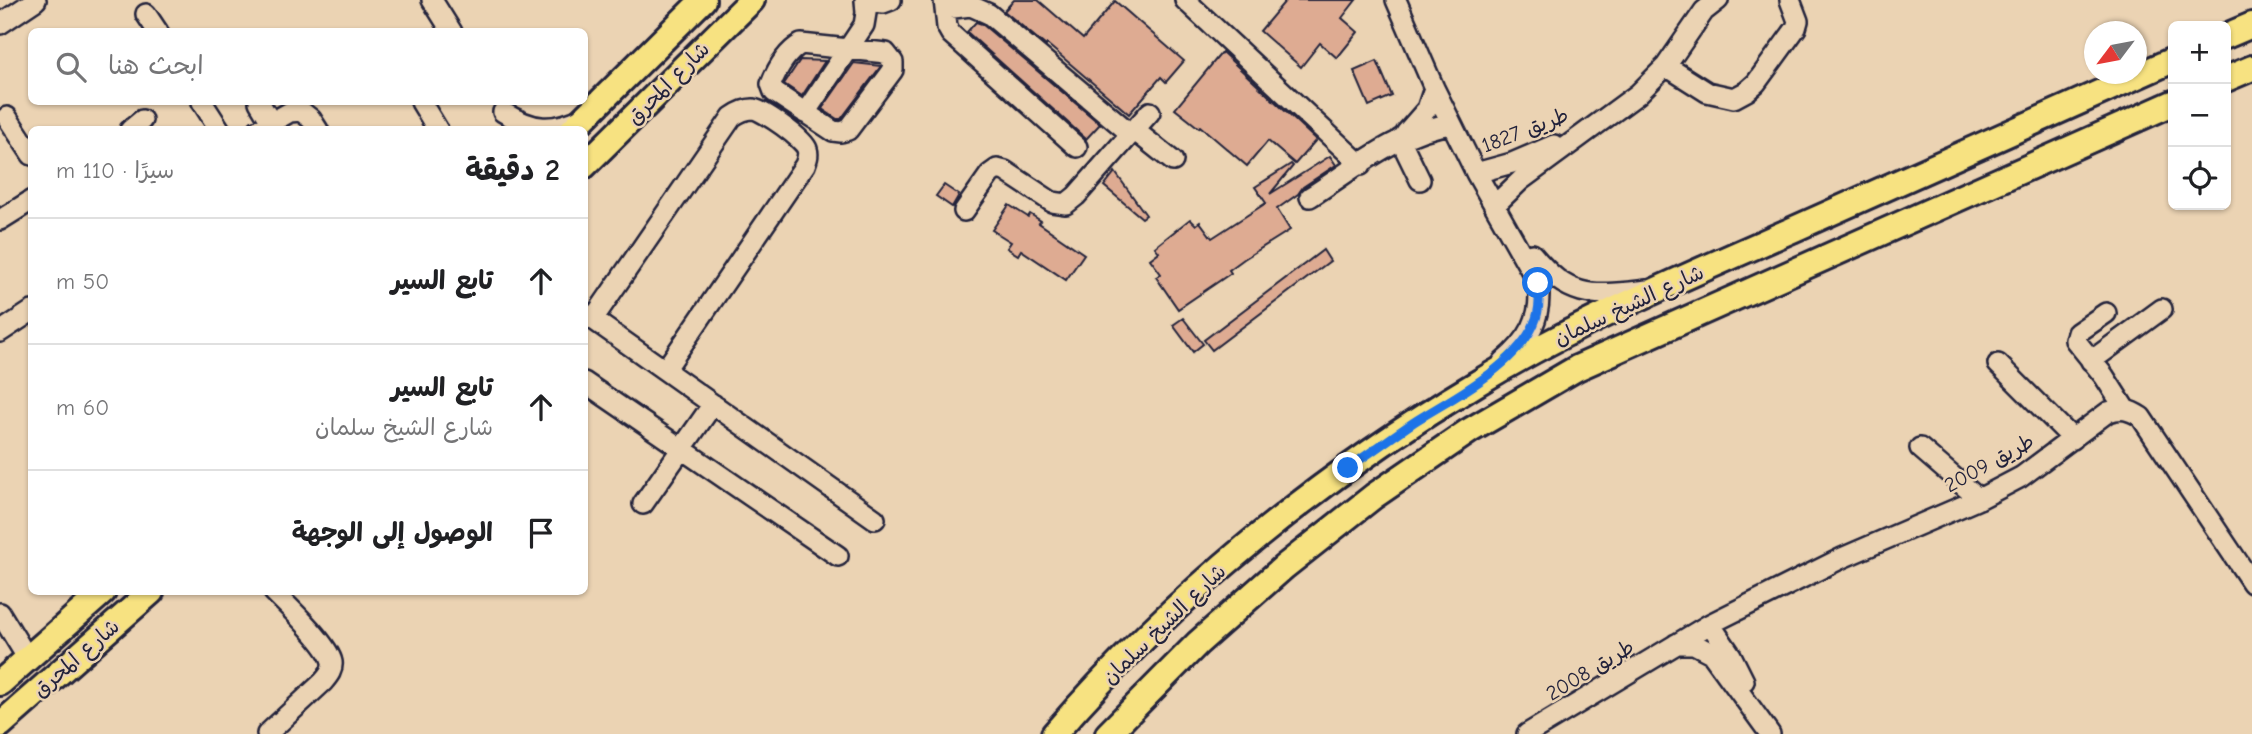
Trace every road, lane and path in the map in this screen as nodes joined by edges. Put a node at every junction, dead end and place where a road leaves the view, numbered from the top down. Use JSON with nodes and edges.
{"nodes":[{"id":1,"x":36,"y":0,"type":"edge"},
{"id":2,"x":432,"y":0,"type":"edge"},
{"id":3,"x":703,"y":0,"type":"edge"},
{"id":4,"x":752,"y":0,"type":"edge"},
{"id":5,"x":865,"y":0,"type":"edge"},
{"id":6,"x":891,"y":0,"type":"edge"},
{"id":7,"x":1185,"y":0,"type":"edge"},
{"id":8,"x":1396,"y":0,"type":"edge"},
{"id":9,"x":1405,"y":0,"type":"edge"},
{"id":10,"x":1718,"y":0,"type":"edge"},
{"id":11,"x":1790,"y":0,"type":"edge"},
{"id":12,"x":944,"y":4,"type":"edge"},
{"id":13,"x":146,"y":14,"type":"dead end"},
{"id":14,"x":0,"y":24,"type":"edge"},
{"id":15,"x":2252,"y":25,"type":"edge"},
{"id":16,"x":155,"y":28,"type":"edge"},
{"id":17,"x":450,"y":28,"type":"edge"},
{"id":18,"x":2231,"y":34,"type":"edge"},
{"id":19,"x":848,"y":49,"type":"junction"},
{"id":20,"x":2168,"y":62,"type":"edge"},
{"id":21,"x":1665,"y":66,"type":"junction"},
{"id":22,"x":1434,"y":88,"type":"junction"},
{"id":23,"x":204,"y":105,"type":"edge"},
{"id":24,"x":260,"y":105,"type":"edge"},
{"id":25,"x":423,"y":105,"type":"edge"},
{"id":26,"x":2168,"y":105,"type":"edge"},
{"id":27,"x":500,"y":107,"type":"edge"},
{"id":28,"x":1150,"y":112,"type":"dead end"},
{"id":29,"x":805,"y":113,"type":"junction"},
{"id":30,"x":7,"y":117,"type":"dead end"},
{"id":31,"x":578,"y":123,"type":"edge"},
{"id":32,"x":1451,"y":124,"type":"junction"},
{"id":33,"x":217,"y":126,"type":"edge"},
{"id":34,"x":265,"y":126,"type":"edge"},
{"id":35,"x":315,"y":126,"type":"edge"},
{"id":36,"x":436,"y":126,"type":"edge"},
{"id":37,"x":512,"y":126,"type":"edge"},
{"id":38,"x":535,"y":126,"type":"edge"},
{"id":39,"x":1590,"y":130,"type":"junction"},
{"id":40,"x":1133,"y":132,"type":"junction"},
{"id":41,"x":1399,"y":139,"type":"junction"},
{"id":42,"x":1077,"y":147,"type":"dead end"},
{"id":43,"x":28,"y":149,"type":"edge"},
{"id":44,"x":1173,"y":161,"type":"dead end"},
{"id":45,"x":588,"y":162,"type":"edge"},
{"id":46,"x":1361,"y":165,"type":"junction"},
{"id":47,"x":1479,"y":172,"type":"junction"},
{"id":48,"x":1420,"y":180,"type":"dead end"},
{"id":49,"x":1310,"y":197,"type":"dead end"},
{"id":50,"x":28,"y":202,"type":"edge"},
{"id":51,"x":1498,"y":203,"type":"junction"},
{"id":52,"x":964,"y":211,"type":"dead end"},
{"id":53,"x":0,"y":220,"type":"edge"},
{"id":54,"x":1659,"y":289,"type":"junction"},
{"id":55,"x":2162,"y":309,"type":"dead end"},
{"id":56,"x":2106,"y":313,"type":"dead end"},
{"id":57,"x":28,"y":314,"type":"edge"},
{"id":58,"x":589,"y":316,"type":"edge"},
{"id":59,"x":0,"y":332,"type":"edge"},
{"id":60,"x":2091,"y":361,"type":"junction"},
{"id":61,"x":1998,"y":364,"type":"dead end"},
{"id":62,"x":666,"y":370,"type":"junction"},
{"id":63,"x":1477,"y":383,"type":"junction"},
{"id":64,"x":588,"y":386,"type":"edge"},
{"id":65,"x":713,"y":404,"type":"junction"},
{"id":66,"x":2125,"y":409,"type":"junction"},
{"id":67,"x":2073,"y":439,"type":"junction"},
{"id":68,"x":1920,"y":448,"type":"dead end"},
{"id":69,"x":681,"y":449,"type":"junction"},
{"id":70,"x":1979,"y":499,"type":"junction"},
{"id":71,"x":643,"y":504,"type":"dead end"},
{"id":72,"x":874,"y":519,"type":"dead end"},
{"id":73,"x":838,"y":556,"type":"dead end"},
{"id":74,"x":2252,"y":583,"type":"edge"},
{"id":75,"x":100,"y":595,"type":"edge"},
{"id":76,"x":148,"y":595,"type":"edge"},
{"id":77,"x":277,"y":595,"type":"edge"},
{"id":78,"x":0,"y":613,"type":"edge"},
{"id":79,"x":1710,"y":624,"type":"junction"},
{"id":80,"x":1676,"y":644,"type":"junction"},
{"id":81,"x":28,"y":659,"type":"junction"},
{"id":82,"x":0,"y":683,"type":"edge"},
{"id":83,"x":0,"y":725,"type":"edge"},
{"id":84,"x":1765,"y":727,"type":"edge"},
{"id":85,"x":267,"y":734,"type":"edge"},
{"id":86,"x":1054,"y":734,"type":"edge"},
{"id":87,"x":1108,"y":734,"type":"edge"},
{"id":88,"x":1527,"y":734,"type":"edge"}],
"edges":[{"from":1,"to":14,"type":"street"},
{"from":2,"to":17,"type":"street"},
{"from":3,"to":31,"type":"main road","name":"شارع المحرق"},
{"from":4,"to":45,"type":"main road","name":"شارع المحرق"},
{"from":5,"to":6,"type":"street"},
{"from":5,"to":19,"type":"street"},
{"from":7,"to":46,"type":"street"},
{"from":8,"to":22,"type":"street"},
{"from":9,"to":47,"type":"street"},
{"from":10,"to":21,"type":"street","name":"طريق 1827"},
{"from":11,"to":21,"type":"street"},
{"from":12,"to":40,"type":"street"},
{"from":12,"to":42,"type":"street"},
{"from":13,"to":16,"type":"street"},
{"from":15,"to":18,"type":"main road"},
{"from":19,"to":29,"type":"street"},
{"from":19,"to":29,"type":"street"},
{"from":19,"to":29,"type":"street"},
{"from":20,"to":54,"type":"main road","name":"شارع الشيخ سلمان"},
{"from":21,"to":39,"type":"street","name":"طريق 1827"},
{"from":22,"to":32,"type":"street"},
{"from":22,"to":41,"type":"street"},
{"from":23,"to":33,"type":"street"},
{"from":24,"to":34,"type":"street"},
{"from":25,"to":36,"type":"street"},
{"from":26,"to":87,"type":"main road","name":"شارع الشيخ سلمان"},
{"from":27,"to":37,"type":"street"},
{"from":27,"to":38,"type":"street"},
{"from":28,"to":40,"type":"street"},
{"from":30,"to":43,"type":"street"},
{"from":32,"to":41,"type":"street"},
{"from":32,"to":47,"type":"street"},
{"from":34,"to":35,"type":"street"},
{"from":39,"to":47,"type":"street","name":"طريق 1827"},
{"from":39,"to":51,"type":"street","name":"طريق 1827"},
{"from":40,"to":44,"type":"street"},
{"from":40,"to":52,"type":"street"},
{"from":41,"to":46,"type":"street"},
{"from":41,"to":48,"type":"street"},
{"from":46,"to":49,"type":"street"},
{"from":47,"to":51,"type":"street"},
{"from":50,"to":53,"type":"street"},
{"from":51,"to":54,"type":"street"},
{"from":51,"to":63,"type":"street"},
{"from":54,"to":63,"type":"main road","name":"شارع الشيخ سلمان"},
{"from":55,"to":60,"type":"street"},
{"from":56,"to":60,"type":"street"},
{"from":57,"to":59,"type":"street"},
{"from":58,"to":62,"type":"street"},
{"from":58,"to":62,"type":"street"},
{"from":60,"to":66,"type":"street"},
{"from":61,"to":67,"type":"street"},
{"from":62,"to":65,"type":"street"},
{"from":63,"to":86,"type":"main road","name":"شارع الشيخ سلمان"},
{"from":64,"to":69,"type":"street"},
{"from":65,"to":69,"type":"street"},
{"from":65,"to":72,"type":"street"},
{"from":66,"to":67,"type":"street","name":"طريق 2009"},
{"from":66,"to":74,"type":"street"},
{"from":67,"to":70,"type":"street","name":"طريق 2009"},
{"from":68,"to":70,"type":"street"},
{"from":69,"to":71,"type":"street"},
{"from":69,"to":73,"type":"street"},
{"from":70,"to":79,"type":"street","name":"طريق 2009"},
{"from":75,"to":81,"type":"main road","name":"شارع المحرق"},
{"from":76,"to":83,"type":"main road","name":"شارع المحرق"},
{"from":77,"to":85,"type":"street"},
{"from":78,"to":81,"type":"street"},
{"from":79,"to":80,"type":"street","name":"طريق 2009"},
{"from":79,"to":84,"type":"street"},
{"from":80,"to":84,"type":"street"},
{"from":80,"to":88,"type":"street","name":"طريق 2008"},
{"from":81,"to":82,"type":"main road","name":"شارع المحرق"}]}
